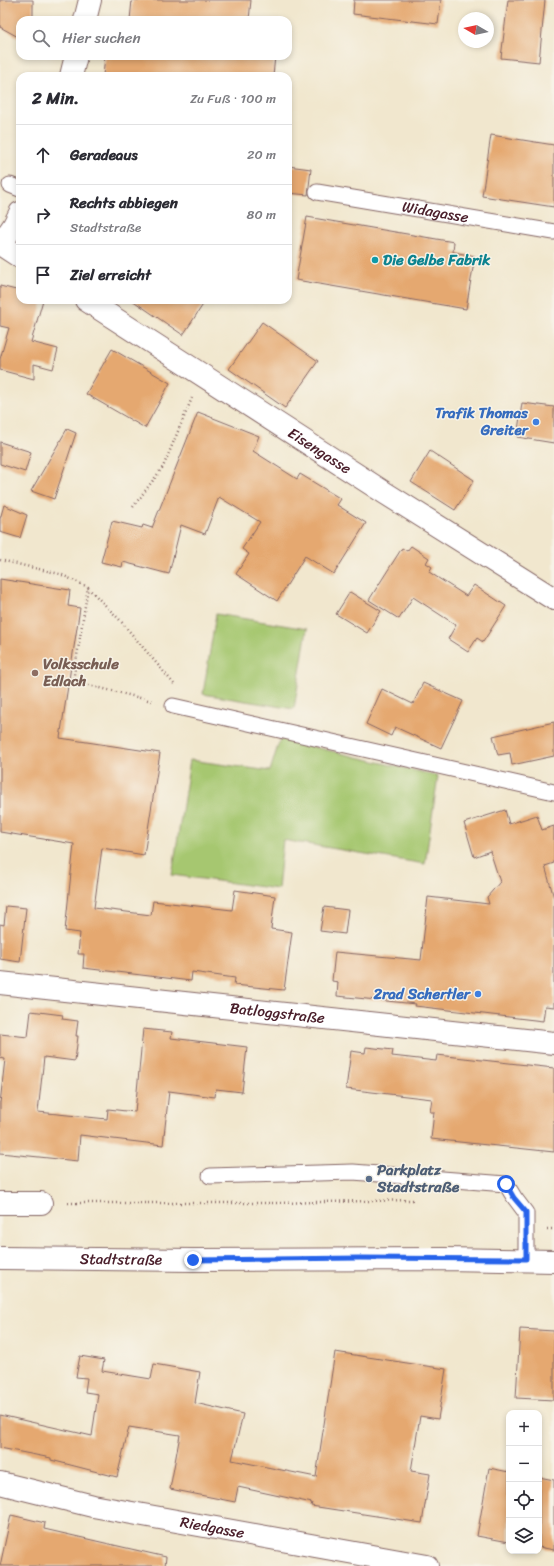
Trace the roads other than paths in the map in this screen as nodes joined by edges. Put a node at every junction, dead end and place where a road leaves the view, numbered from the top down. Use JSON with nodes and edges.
{"nodes":[{"id":1,"x":90,"y":0,"type":"edge"},
{"id":2,"x":86,"y":16,"type":"edge"},
{"id":3,"x":75,"y":60,"type":"edge"},
{"id":4,"x":72,"y":72,"type":"edge"},
{"id":5,"x":317,"y":192,"type":"dead end"},
{"id":6,"x":16,"y":221,"type":"edge"},
{"id":7,"x":554,"y":232,"type":"edge"},
{"id":8,"x":0,"y":244,"type":"edge"},
{"id":9,"x":16,"y":254,"type":"edge"},
{"id":10,"x":92,"y":304,"type":"edge"},
{"id":11,"x":554,"y":600,"type":"edge"},
{"id":12,"x":173,"y":706,"type":"road end"},
{"id":13,"x":554,"y":792,"type":"edge"},
{"id":14,"x":0,"y":983,"type":"edge"},
{"id":15,"x":554,"y":1043,"type":"edge"},
{"id":16,"x":210,"y":1176,"type":"dead end"},
{"id":17,"x":0,"y":1203,"type":"edge"},
{"id":18,"x":41,"y":1203,"type":"road end"},
{"id":19,"x":0,"y":1258,"type":"edge"},
{"id":20,"x":526,"y":1259,"type":"junction"},
{"id":21,"x":554,"y":1261,"type":"edge"},
{"id":22,"x":0,"y":1483,"type":"edge"},
{"id":23,"x":427,"y":1566,"type":"edge"}],
"edges":[{"from":1,"to":2,"type":"main road"},
{"from":3,"to":4,"type":"main road"},
{"from":5,"to":7,"type":"lane","name":"Widagasse"},
{"from":6,"to":8,"type":"main road"},
{"from":8,"to":9,"type":"main road"},
{"from":10,"to":11,"type":"main road","name":"Eisengasse"},
{"from":12,"to":13,"type":"lane"},
{"from":14,"to":15,"type":"main road","name":"Batloggstraße"},
{"from":16,"to":20,"type":"lane"},
{"from":17,"to":18,"type":"main road"},
{"from":19,"to":20,"type":"main road","name":"Stadtstraße"},
{"from":20,"to":21,"type":"main road","name":"Stadtstraße"},
{"from":22,"to":23,"type":"main road","name":"Riedgasse"}]}
